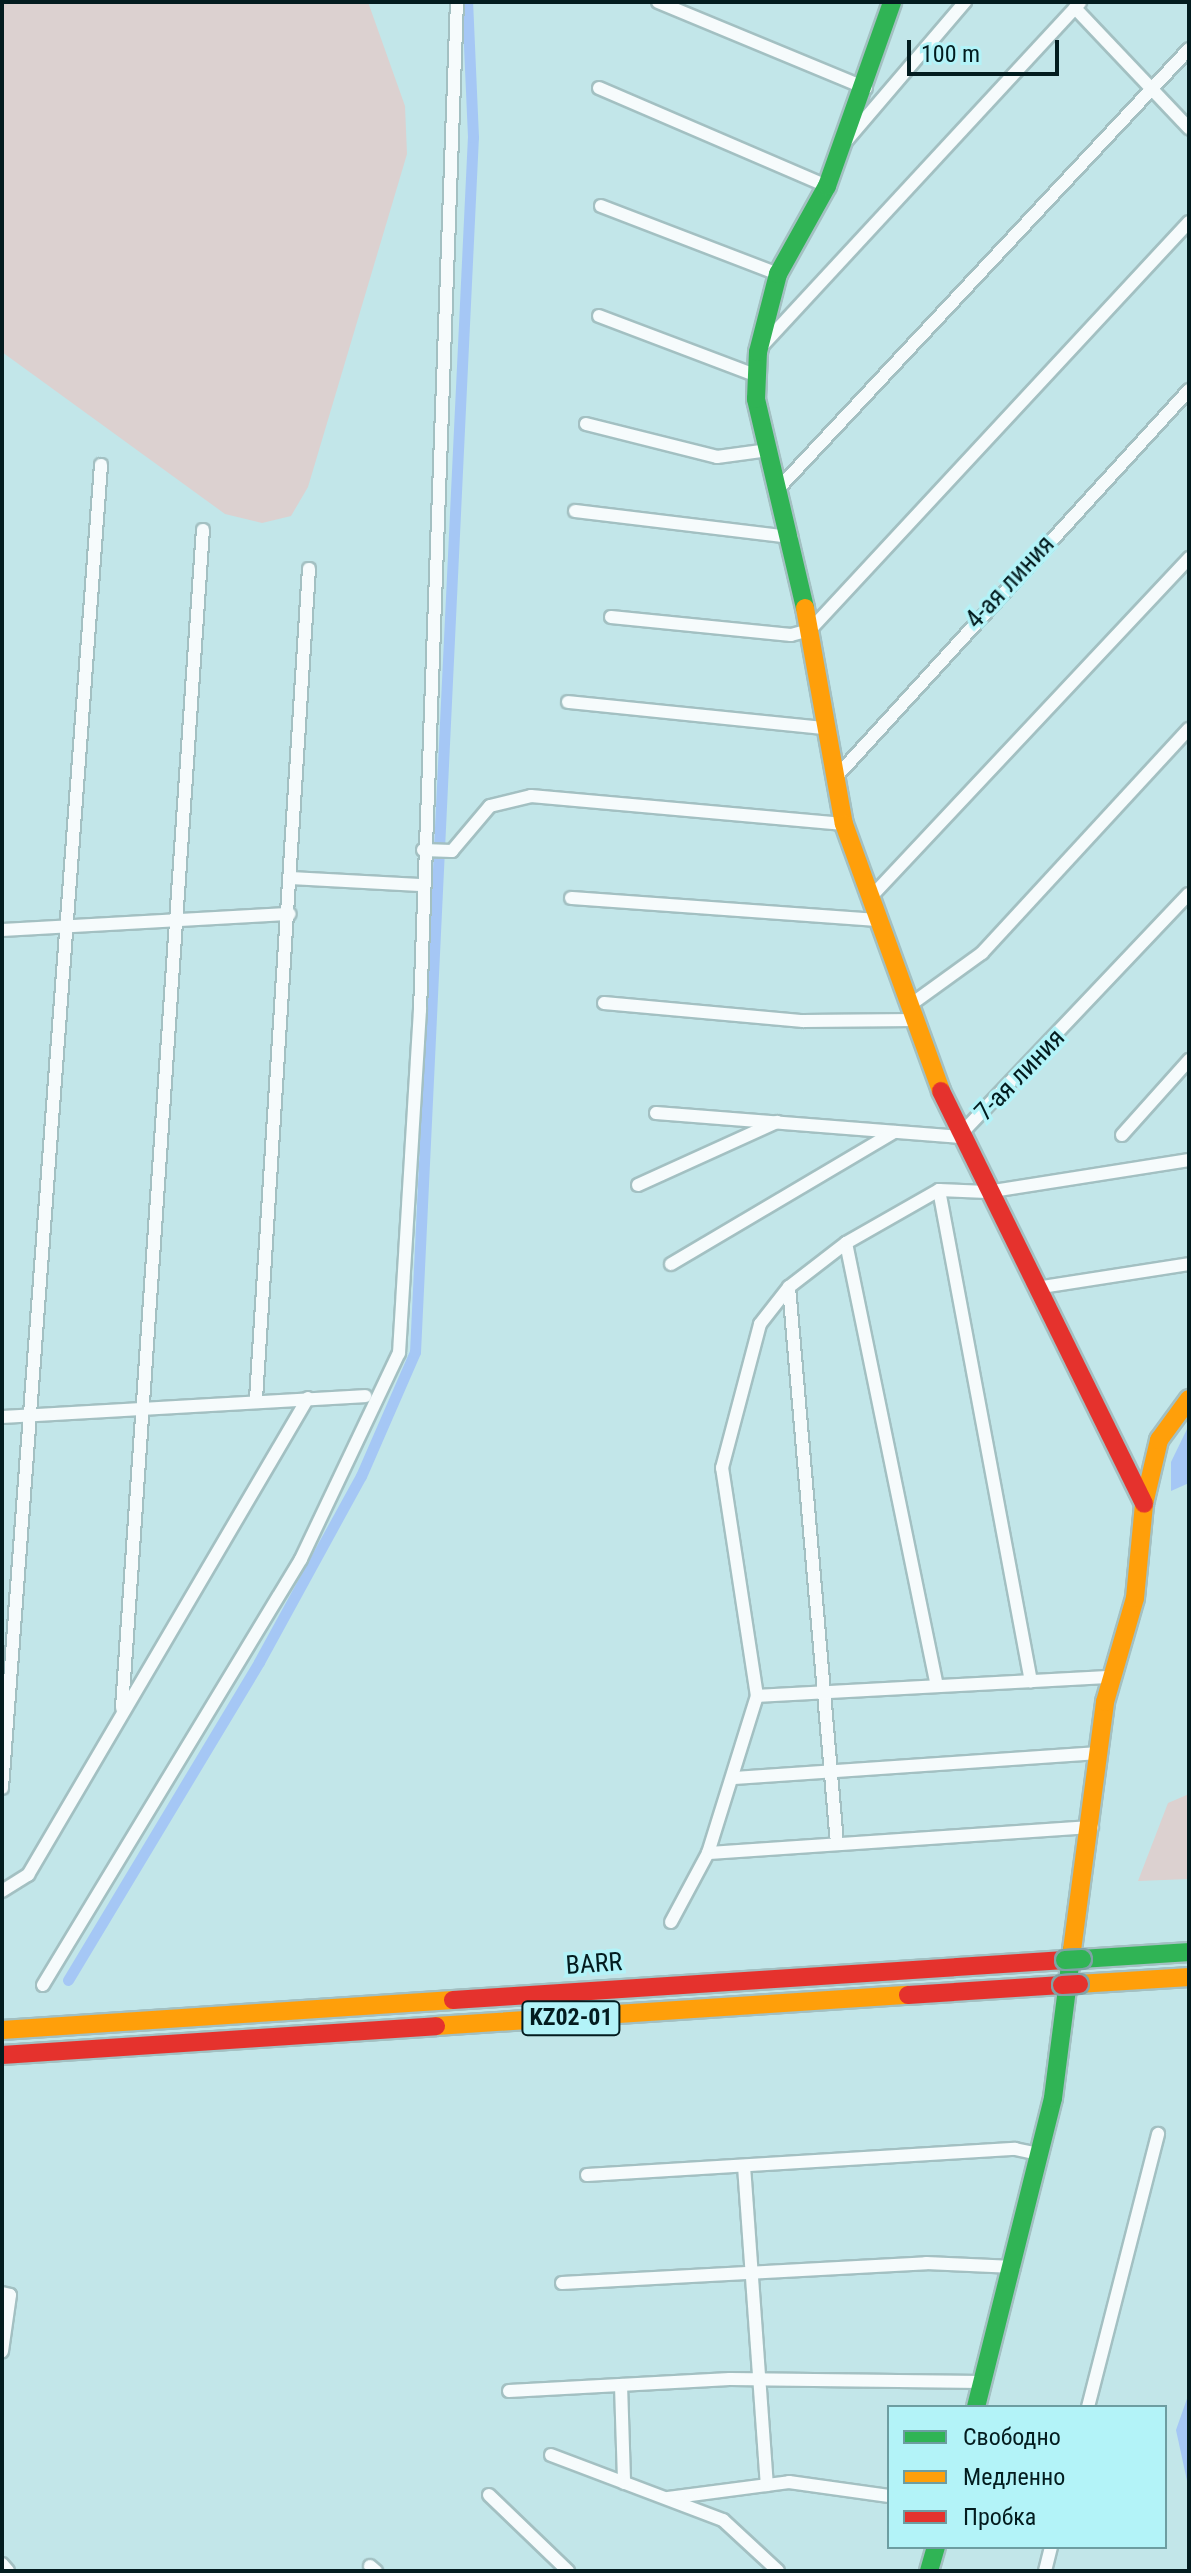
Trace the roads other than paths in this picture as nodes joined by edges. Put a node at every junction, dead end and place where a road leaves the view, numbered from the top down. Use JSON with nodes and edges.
{"nodes":[{"id":1,"x":457,"y":2,"type":"edge"},
{"id":2,"x":658,"y":2,"type":"edge"},
{"id":3,"x":892,"y":2,"type":"edge"},
{"id":4,"x":965,"y":2,"type":"edge"},
{"id":5,"x":1077,"y":5,"type":"edge"},
{"id":6,"x":1189,"y":49,"type":"edge"},
{"id":7,"x":599,"y":88,"type":"dead end"},
{"id":8,"x":867,"y":89,"type":"junction"},
{"id":9,"x":1153,"y":89,"type":"junction"},
{"id":10,"x":1189,"y":128,"type":"edge"},
{"id":11,"x":845,"y":143,"type":"junction"},
{"id":12,"x":827,"y":186,"type":"junction"},
{"id":13,"x":601,"y":206,"type":"dead end"},
{"id":14,"x":1189,"y":222,"type":"edge"},
{"id":15,"x":778,"y":274,"type":"junction"},
{"id":16,"x":599,"y":316,"type":"dead end"},
{"id":17,"x":758,"y":352,"type":"junction"},
{"id":18,"x":755,"y":375,"type":"junction"},
{"id":19,"x":1189,"y":390,"type":"edge"},
{"id":20,"x":586,"y":424,"type":"dead end"},
{"id":21,"x":769,"y":450,"type":"junction"},
{"id":22,"x":101,"y":465,"type":"dead end"},
{"id":23,"x":778,"y":489,"type":"junction"},
{"id":24,"x":575,"y":511,"type":"dead end"},
{"id":25,"x":203,"y":530,"type":"dead end"},
{"id":26,"x":791,"y":537,"type":"junction"},
{"id":27,"x":1189,"y":558,"type":"edge"},
{"id":28,"x":309,"y":569,"type":"dead end"},
{"id":29,"x":611,"y":617,"type":"dead end"},
{"id":30,"x":810,"y":630,"type":"junction"},
{"id":31,"x":568,"y":702,"type":"dead end"},
{"id":32,"x":825,"y":728,"type":"junction"},
{"id":33,"x":1189,"y":729,"type":"edge"},
{"id":34,"x":835,"y":778,"type":"junction"},
{"id":35,"x":844,"y":824,"type":"junction"},
{"id":36,"x":428,"y":851,"type":"junction"},
{"id":37,"x":292,"y":878,"type":"junction"},
{"id":38,"x":423,"y":885,"type":"junction"},
{"id":39,"x":1189,"y":894,"type":"edge"},
{"id":40,"x":571,"y":898,"type":"dead end"},
{"id":41,"x":869,"y":899,"type":"junction"},
{"id":42,"x":290,"y":914,"type":"junction"},
{"id":43,"x":177,"y":920,"type":"junction"},
{"id":44,"x":878,"y":920,"type":"junction"},
{"id":45,"x":67,"y":926,"type":"junction"},
{"id":46,"x":2,"y":930,"type":"edge"},
{"id":47,"x":604,"y":1003,"type":"dead end"},
{"id":48,"x":912,"y":1012,"type":"junction"},
{"id":49,"x":1189,"y":1060,"type":"edge"},
{"id":50,"x":656,"y":1113,"type":"dead end"},
{"id":51,"x":780,"y":1121,"type":"junction"},
{"id":52,"x":894,"y":1132,"type":"junction"},
{"id":53,"x":1122,"y":1135,"type":"dead end"},
{"id":54,"x":958,"y":1137,"type":"junction"},
{"id":55,"x":1189,"y":1160,"type":"edge"},
{"id":56,"x":638,"y":1185,"type":"dead end"},
{"id":57,"x":939,"y":1190,"type":"junction"},
{"id":58,"x":987,"y":1192,"type":"junction"},
{"id":59,"x":846,"y":1243,"type":"junction"},
{"id":60,"x":671,"y":1264,"type":"dead end"},
{"id":61,"x":1189,"y":1264,"type":"edge"},
{"id":62,"x":789,"y":1287,"type":"junction"},
{"id":63,"x":1036,"y":1288,"type":"junction"},
{"id":64,"x":365,"y":1396,"type":"dead end"},
{"id":65,"x":308,"y":1398,"type":"junction"},
{"id":66,"x":256,"y":1399,"type":"junction"},
{"id":67,"x":1189,"y":1399,"type":"edge"},
{"id":68,"x":144,"y":1406,"type":"junction"},
{"id":69,"x":30,"y":1415,"type":"junction"},
{"id":70,"x":2,"y":1417,"type":"edge"},
{"id":71,"x":1144,"y":1504,"type":"junction"},
{"id":72,"x":1110,"y":1677,"type":"junction"},
{"id":73,"x":1031,"y":1681,"type":"junction"},
{"id":74,"x":937,"y":1686,"type":"junction"},
{"id":75,"x":822,"y":1693,"type":"junction"},
{"id":76,"x":757,"y":1696,"type":"junction"},
{"id":77,"x":122,"y":1708,"type":"junction"},
{"id":78,"x":1100,"y":1753,"type":"junction"},
{"id":79,"x":831,"y":1772,"type":"junction"},
{"id":80,"x":733,"y":1778,"type":"junction"},
{"id":81,"x":2,"y":1788,"type":"edge"},
{"id":82,"x":1092,"y":1827,"type":"junction"},
{"id":83,"x":837,"y":1844,"type":"junction"},
{"id":84,"x":708,"y":1853,"type":"junction"},
{"id":85,"x":2,"y":1891,"type":"edge"},
{"id":86,"x":671,"y":1922,"type":"dead end"},
{"id":87,"x":1189,"y":1952,"type":"edge"},
{"id":88,"x":1189,"y":1977,"type":"edge"},
{"id":89,"x":43,"y":1985,"type":"dead end"},
{"id":90,"x":2,"y":2030,"type":"edge"},
{"id":91,"x":2,"y":2055,"type":"edge"},
{"id":92,"x":1158,"y":2134,"type":"dead end"},
{"id":93,"x":1039,"y":2154,"type":"junction"},
{"id":94,"x":744,"y":2166,"type":"junction"},
{"id":95,"x":587,"y":2175,"type":"dead end"},
{"id":96,"x":1014,"y":2267,"type":"junction"},
{"id":97,"x":751,"y":2272,"type":"junction"},
{"id":98,"x":562,"y":2283,"type":"dead end"},
{"id":99,"x":2,"y":2293,"type":"edge"},
{"id":100,"x":2,"y":2351,"type":"edge"},
{"id":101,"x":754,"y":2379,"type":"junction"},
{"id":102,"x":982,"y":2382,"type":"junction"},
{"id":103,"x":621,"y":2385,"type":"junction"},
{"id":104,"x":509,"y":2391,"type":"dead end"},
{"id":105,"x":976,"y":2405,"type":"edge"},
{"id":106,"x":1089,"y":2405,"type":"edge"},
{"id":107,"x":551,"y":2455,"type":"dead end"},
{"id":108,"x":624,"y":2483,"type":"junction"},
{"id":109,"x":767,"y":2485,"type":"junction"},
{"id":110,"x":489,"y":2495,"type":"dead end"},
{"id":111,"x":887,"y":2496,"type":"edge"},
{"id":112,"x":665,"y":2498,"type":"junction"},
{"id":113,"x":936,"y":2549,"type":"edge"},
{"id":114,"x":1050,"y":2549,"type":"edge"},
{"id":115,"x":2,"y":2564,"type":"edge"},
{"id":116,"x":932,"y":2570,"type":"edge"},
{"id":117,"x":8,"y":2571,"type":"edge"},
{"id":118,"x":568,"y":2571,"type":"edge"},
{"id":119,"x":778,"y":2571,"type":"edge"},
{"id":120,"x":1045,"y":2571,"type":"edge"}],
"edges":[{"from":1,"to":36,"type":"street"},
{"from":2,"to":8,"type":"street"},
{"from":3,"to":8,"type":"main road"},
{"from":4,"to":11,"type":"street"},
{"from":5,"to":9,"type":"street"},
{"from":5,"to":17,"type":"street"},
{"from":6,"to":9,"type":"street"},
{"from":7,"to":12,"type":"street"},
{"from":8,"to":11,"type":"main road"},
{"from":9,"to":10,"type":"street"},
{"from":9,"to":23,"type":"street"},
{"from":11,"to":12,"type":"main road"},
{"from":12,"to":15,"type":"main road"},
{"from":13,"to":15,"type":"street"},
{"from":14,"to":30,"type":"street"},
{"from":15,"to":17,"type":"main road"},
{"from":16,"to":18,"type":"street"},
{"from":17,"to":18,"type":"main road"},
{"from":18,"to":21,"type":"main road"},
{"from":19,"to":34,"type":"street","name":"4-ая линия"},
{"from":20,"to":21,"type":"street"},
{"from":21,"to":23,"type":"main road"},
{"from":22,"to":45,"type":"street"},
{"from":23,"to":26,"type":"main road"},
{"from":24,"to":26,"type":"street"},
{"from":25,"to":43,"type":"street"},
{"from":26,"to":30,"type":"main road"},
{"from":27,"to":41,"type":"street"},
{"from":28,"to":37,"type":"street"},
{"from":29,"to":30,"type":"street"},
{"from":30,"to":32,"type":"main road"},
{"from":31,"to":32,"type":"street"},
{"from":32,"to":34,"type":"main road"},
{"from":33,"to":48,"type":"street"},
{"from":34,"to":35,"type":"main road"},
{"from":35,"to":36,"type":"street"},
{"from":35,"to":41,"type":"main road"},
{"from":36,"to":38,"type":"street"},
{"from":37,"to":38,"type":"street"},
{"from":37,"to":42,"type":"street"},
{"from":38,"to":89,"type":"street"},
{"from":39,"to":54,"type":"street","name":"7-ая линия"},
{"from":40,"to":44,"type":"street"},
{"from":41,"to":44,"type":"main road"},
{"from":42,"to":43,"type":"street"},
{"from":42,"to":66,"type":"street"},
{"from":43,"to":45,"type":"street"},
{"from":43,"to":68,"type":"street"},
{"from":44,"to":48,"type":"main road"},
{"from":45,"to":46,"type":"street"},
{"from":45,"to":69,"type":"street"},
{"from":47,"to":48,"type":"street"},
{"from":48,"to":54,"type":"main road"},
{"from":49,"to":53,"type":"street"},
{"from":50,"to":51,"type":"street","name":"7-ая линия"},
{"from":51,"to":52,"type":"street","name":"7-ая линия"},
{"from":51,"to":56,"type":"street"},
{"from":52,"to":54,"type":"street","name":"7-ая линия"},
{"from":52,"to":60,"type":"street"},
{"from":54,"to":58,"type":"main road"},
{"from":55,"to":58,"type":"street"},
{"from":57,"to":58,"type":"street"},
{"from":57,"to":59,"type":"street"},
{"from":57,"to":73,"type":"street"},
{"from":58,"to":63,"type":"main road"},
{"from":59,"to":62,"type":"street"},
{"from":59,"to":74,"type":"street"},
{"from":61,"to":63,"type":"street"},
{"from":62,"to":75,"type":"street"},
{"from":62,"to":76,"type":"street"},
{"from":63,"to":71,"type":"main road"},
{"from":64,"to":65,"type":"street"},
{"from":65,"to":66,"type":"street"},
{"from":65,"to":77,"type":"street"},
{"from":66,"to":68,"type":"street"},
{"from":67,"to":71,"type":"main road"},
{"from":68,"to":69,"type":"street"},
{"from":68,"to":77,"type":"street"},
{"from":69,"to":70,"type":"street"},
{"from":69,"to":81,"type":"street"},
{"from":71,"to":72,"type":"main road"},
{"from":72,"to":73,"type":"street"},
{"from":72,"to":78,"type":"main road"},
{"from":73,"to":74,"type":"street"},
{"from":74,"to":75,"type":"street"},
{"from":75,"to":76,"type":"street"},
{"from":75,"to":79,"type":"street"},
{"from":76,"to":80,"type":"street"},
{"from":77,"to":85,"type":"street"},
{"from":78,"to":79,"type":"street"},
{"from":78,"to":82,"type":"main road"},
{"from":79,"to":80,"type":"street"},
{"from":79,"to":83,"type":"street"},
{"from":80,"to":84,"type":"street"},
{"from":82,"to":83,"type":"street"},
{"from":82,"to":93,"type":"main road"},
{"from":83,"to":84,"type":"street"},
{"from":84,"to":86,"type":"street"},
{"from":87,"to":90,"type":"main road","name":"BARR","number":"KZ02-01"},
{"from":88,"to":91,"type":"main road","name":"BARR","number":"KZ02-01"},
{"from":92,"to":106,"type":"street"},
{"from":93,"to":94,"type":"street"},
{"from":93,"to":96,"type":"main road"},
{"from":94,"to":95,"type":"street"},
{"from":94,"to":97,"type":"street"},
{"from":96,"to":97,"type":"street"},
{"from":96,"to":102,"type":"main road"},
{"from":97,"to":98,"type":"street"},
{"from":97,"to":101,"type":"street"},
{"from":99,"to":100,"type":"street"},
{"from":101,"to":102,"type":"street"},
{"from":101,"to":103,"type":"street"},
{"from":101,"to":109,"type":"street"},
{"from":102,"to":105,"type":"main road"},
{"from":103,"to":104,"type":"street"},
{"from":103,"to":108,"type":"street"},
{"from":107,"to":108,"type":"street"},
{"from":108,"to":112,"type":"street"},
{"from":109,"to":111,"type":"street"},
{"from":109,"to":112,"type":"street"},
{"from":110,"to":118,"type":"street"},
{"from":112,"to":119,"type":"street"},
{"from":113,"to":116,"type":"main road"},
{"from":114,"to":120,"type":"street"},
{"from":115,"to":117,"type":"street"}]}
